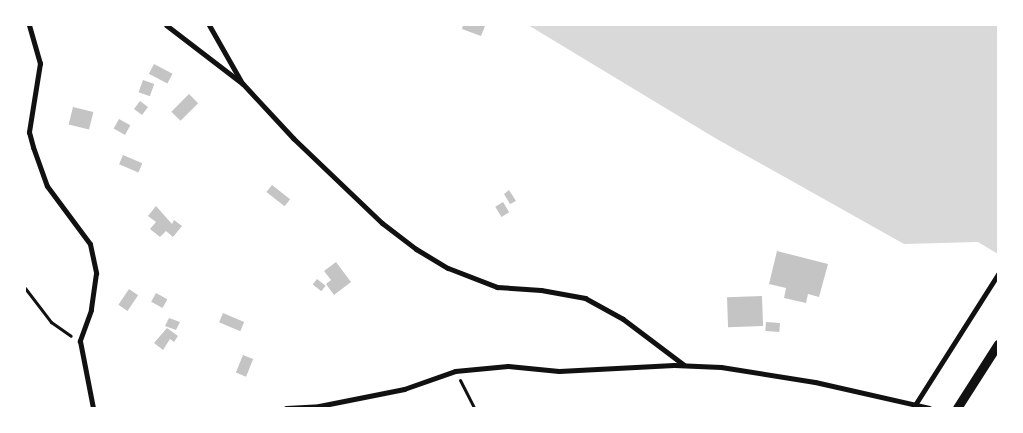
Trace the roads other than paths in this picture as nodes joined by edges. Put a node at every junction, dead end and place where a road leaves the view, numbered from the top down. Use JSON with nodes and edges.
{"nodes":[{"id":1,"x":29,"y":25,"type":"edge"},
{"id":2,"x":166,"y":25,"type":"edge"},
{"id":3,"x":210,"y":25,"type":"edge"},
{"id":4,"x":243,"y":84,"type":"junction"},
{"id":5,"x":27,"y":133,"type":"edge"},
{"id":6,"x":998,"y":274,"type":"edge"},
{"id":7,"x":998,"y":344,"type":"edge"},
{"id":8,"x":685,"y":365,"type":"junction"},
{"id":9,"x":914,"y":406,"type":"edge"},
{"id":10,"x":93,"y":408,"type":"edge"},
{"id":11,"x":286,"y":408,"type":"edge"},
{"id":12,"x":929,"y":408,"type":"edge"},
{"id":13,"x":957,"y":408,"type":"edge"}],
"edges":[{"from":1,"to":5,"type":"street"},
{"from":2,"to":4,"type":"street"},
{"from":3,"to":4,"type":"street"},
{"from":4,"to":8,"type":"street"},
{"from":5,"to":10,"type":"street"},
{"from":6,"to":9,"type":"street"},
{"from":7,"to":13,"type":"street"},
{"from":8,"to":9,"type":"street"},
{"from":8,"to":11,"type":"street"},
{"from":9,"to":12,"type":"street"}]}
